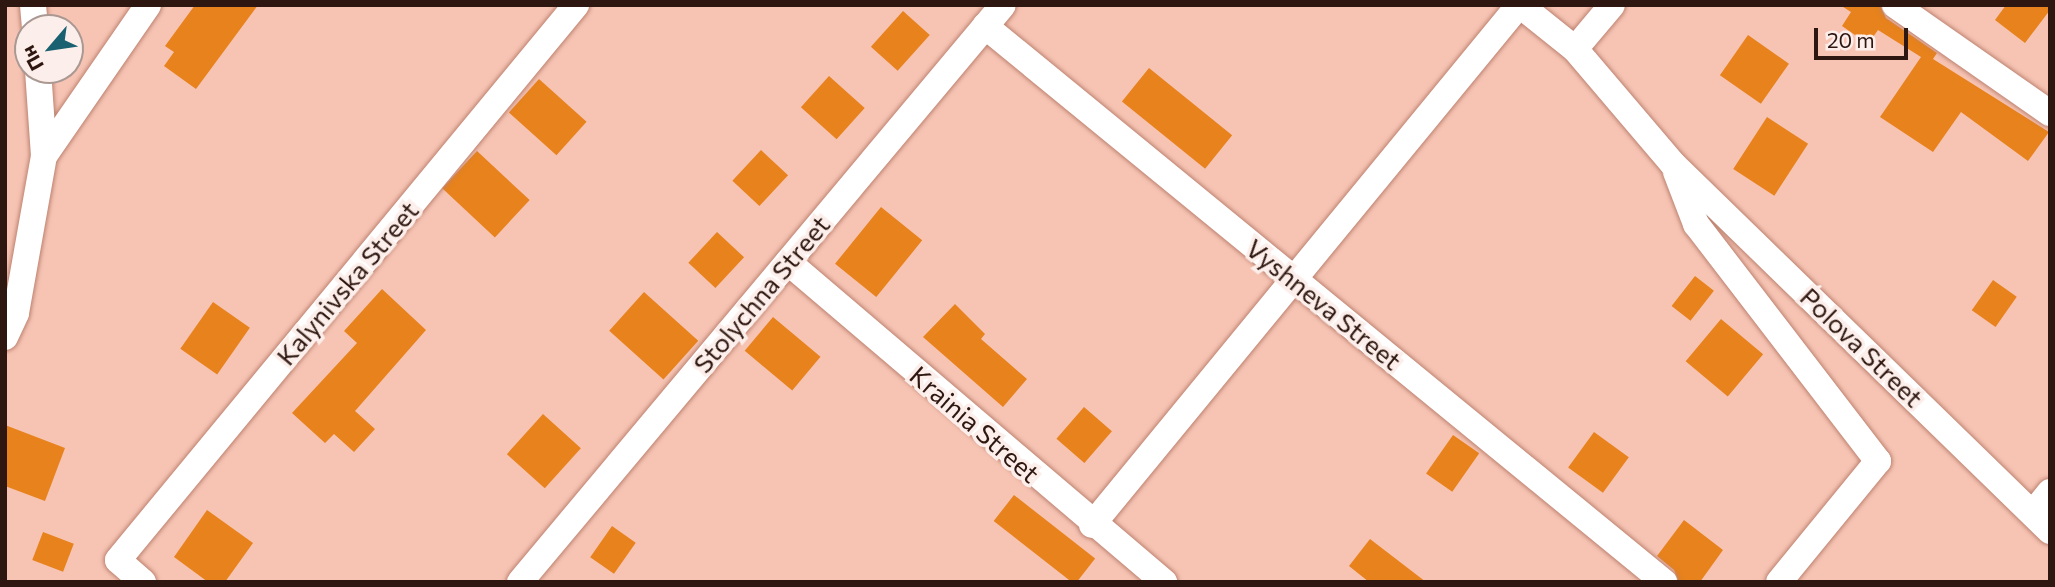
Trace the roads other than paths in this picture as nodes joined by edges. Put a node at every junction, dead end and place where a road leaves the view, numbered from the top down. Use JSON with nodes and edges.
{"nodes":[{"id":1,"x":148,"y":5,"type":"edge"},
{"id":2,"x":576,"y":5,"type":"edge"},
{"id":3,"x":1003,"y":5,"type":"edge"},
{"id":4,"x":1519,"y":5,"type":"edge"},
{"id":5,"x":1612,"y":5,"type":"edge"},
{"id":6,"x":1895,"y":5,"type":"edge"},
{"id":7,"x":985,"y":26,"type":"junction"},
{"id":8,"x":1576,"y":49,"type":"junction"},
{"id":9,"x":39,"y":84,"type":"edge"},
{"id":10,"x":2050,"y":113,"type":"edge"},
{"id":11,"x":44,"y":156,"type":"junction"},
{"id":12,"x":1673,"y":164,"type":"junction"},
{"id":13,"x":788,"y":262,"type":"junction"},
{"id":14,"x":1296,"y":281,"type":"junction"},
{"id":15,"x":5,"y":337,"type":"edge"},
{"id":16,"x":2050,"y":492,"type":"edge"},
{"id":17,"x":2041,"y":522,"type":"edge"},
{"id":18,"x":1092,"y":525,"type":"junction"},
{"id":19,"x":531,"y":578,"type":"edge"},
{"id":20,"x":142,"y":582,"type":"edge"},
{"id":21,"x":1164,"y":582,"type":"edge"},
{"id":22,"x":1664,"y":582,"type":"edge"},
{"id":23,"x":1779,"y":582,"type":"edge"}],
"edges":[{"from":1,"to":11,"type":"street"},
{"from":2,"to":20,"type":"street","name":"Kalynivska Street"},
{"from":3,"to":7,"type":"street","name":"Stolychna Street"},
{"from":4,"to":8,"type":"street","name":"Polova Street"},
{"from":4,"to":14,"type":"street"},
{"from":5,"to":8,"type":"street"},
{"from":6,"to":10,"type":"street"},
{"from":7,"to":13,"type":"street","name":"Stolychna Street"},
{"from":7,"to":14,"type":"street","name":"Vyshneva Street"},
{"from":8,"to":12,"type":"street","name":"Polova Street"},
{"from":9,"to":11,"type":"street"},
{"from":11,"to":15,"type":"street"},
{"from":12,"to":17,"type":"street","name":"Polova Street"},
{"from":12,"to":23,"type":"street","name":"Polova Street"},
{"from":13,"to":18,"type":"street","name":"Krainia Street"},
{"from":13,"to":19,"type":"street","name":"Stolychna Street"},
{"from":14,"to":18,"type":"street"},
{"from":14,"to":22,"type":"street","name":"Vyshneva Street"},
{"from":16,"to":17,"type":"street"},
{"from":18,"to":21,"type":"street","name":"Krainia Street"}]}
